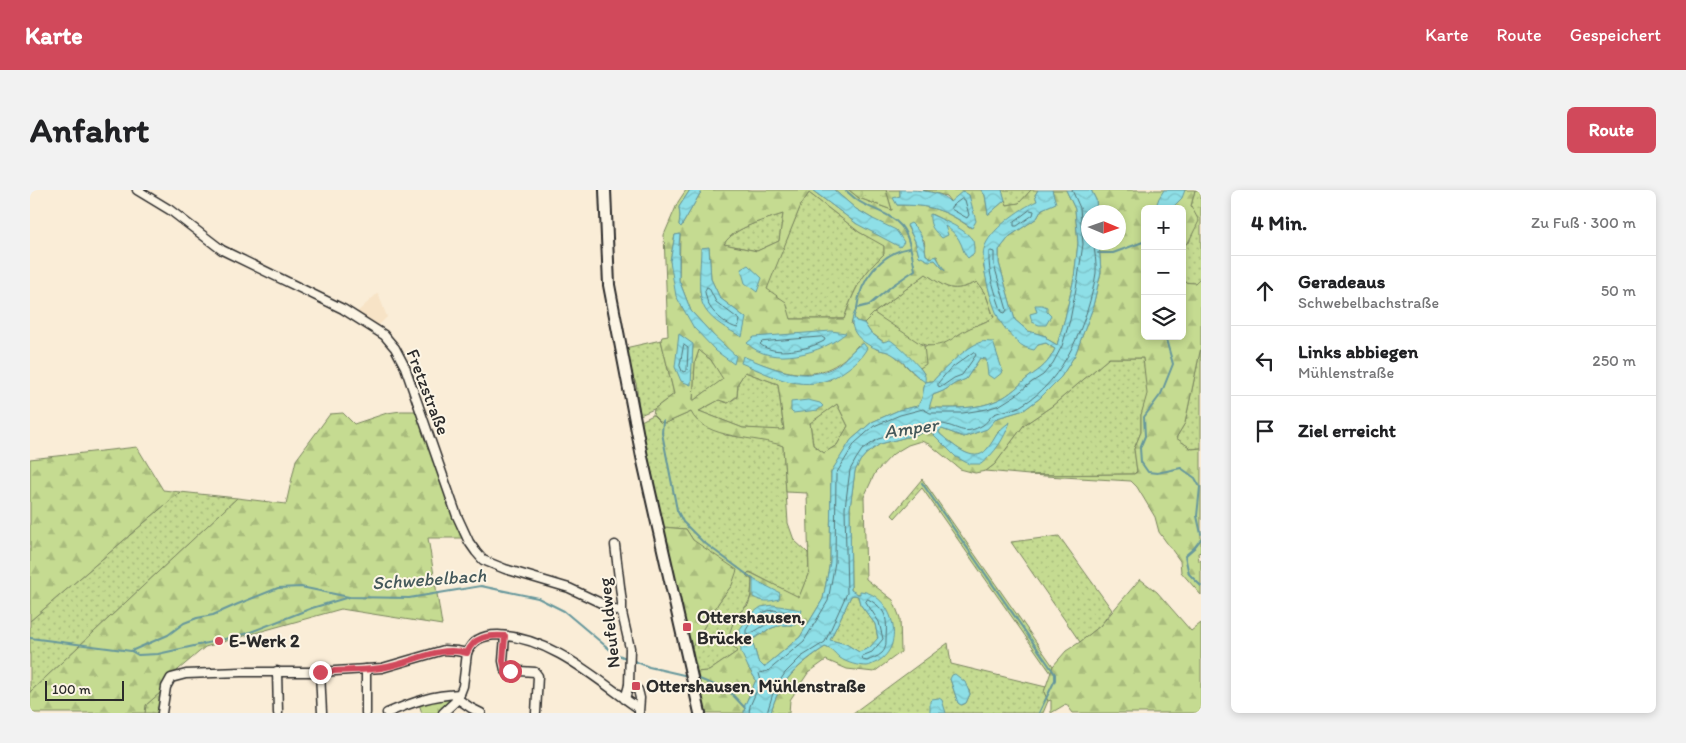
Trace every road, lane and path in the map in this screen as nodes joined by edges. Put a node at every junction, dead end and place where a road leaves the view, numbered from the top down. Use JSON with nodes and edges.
{"nodes":[{"id":1,"x":137,"y":190,"type":"edge"},
{"id":2,"x":605,"y":190,"type":"edge"},
{"id":3,"x":615,"y":545,"type":"dead end"},
{"id":4,"x":622,"y":613,"type":"junction"},
{"id":5,"x":505,"y":636,"type":"junction"},
{"id":6,"x":467,"y":653,"type":"junction"},
{"id":7,"x":366,"y":669,"type":"junction"},
{"id":8,"x":277,"y":671,"type":"junction"},
{"id":9,"x":320,"y":672,"type":"junction"},
{"id":10,"x":629,"y":684,"type":"junction"},
{"id":11,"x":459,"y":696,"type":"junction"},
{"id":12,"x":625,"y":699,"type":"junction"},
{"id":13,"x":639,"y":710,"type":"edge"},
{"id":14,"x":162,"y":713,"type":"edge"},
{"id":15,"x":278,"y":713,"type":"edge"},
{"id":16,"x":322,"y":713,"type":"edge"},
{"id":17,"x":366,"y":713,"type":"edge"},
{"id":18,"x":387,"y":713,"type":"edge"},
{"id":19,"x":443,"y":713,"type":"edge"},
{"id":20,"x":481,"y":713,"type":"edge"},
{"id":21,"x":536,"y":713,"type":"edge"},
{"id":22,"x":700,"y":713,"type":"edge"}],
"edges":[{"from":1,"to":4,"type":"street","name":"Fretzstraße"},
{"from":2,"to":22,"type":"main road"},
{"from":3,"to":4,"type":"street","name":"Neufeldweg"},
{"from":4,"to":10,"type":"street","name":"Neufeldweg"},
{"from":5,"to":6,"type":"street"},
{"from":5,"to":12,"type":"street"},
{"from":5,"to":21,"type":"street"},
{"from":6,"to":7,"type":"street"},
{"from":6,"to":11,"type":"street"},
{"from":7,"to":9,"type":"street"},
{"from":7,"to":17,"type":"street"},
{"from":8,"to":9,"type":"street"},
{"from":8,"to":14,"type":"street"},
{"from":8,"to":15,"type":"street"},
{"from":9,"to":16,"type":"street"},
{"from":10,"to":12,"type":"street","name":"Neufeldweg"},
{"from":10,"to":13,"type":"street"},
{"from":11,"to":18,"type":"street"},
{"from":11,"to":19,"type":"street"},
{"from":11,"to":20,"type":"street"},
{"from":12,"to":13,"type":"street"}]}
